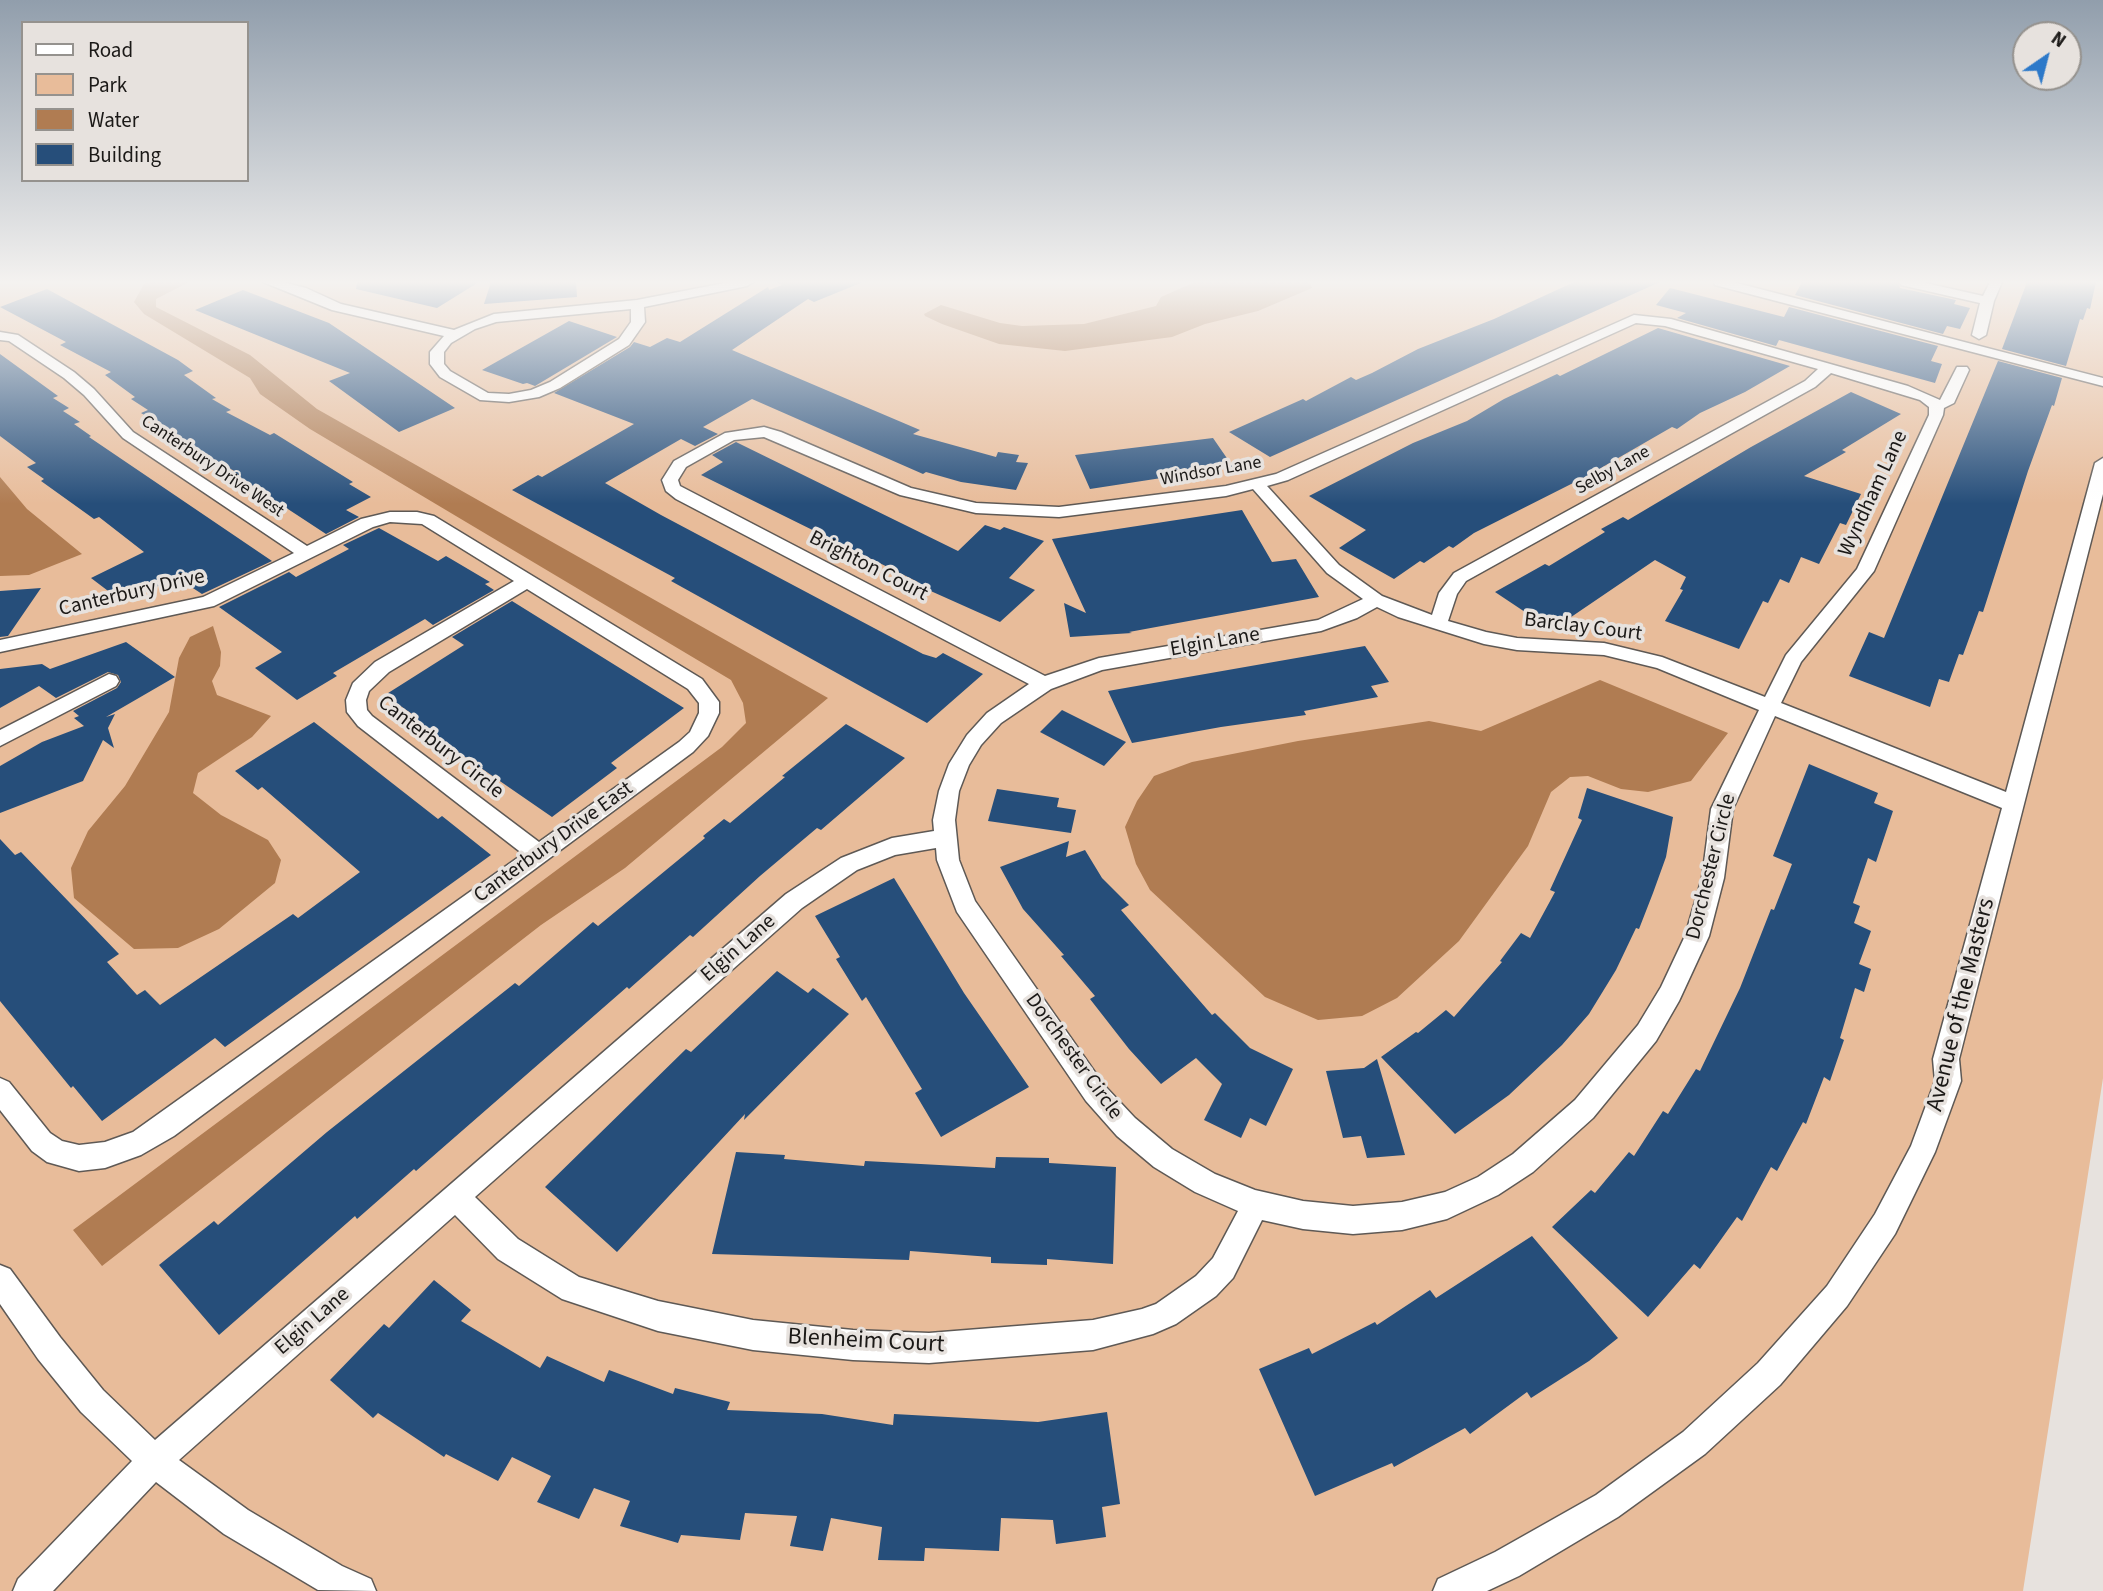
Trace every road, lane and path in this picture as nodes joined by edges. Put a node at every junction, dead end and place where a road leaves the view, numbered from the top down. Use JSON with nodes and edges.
{"nodes":[{"id":1,"x":41,"y":356,"type":"edge"},
{"id":2,"x":436,"y":356,"type":"edge"},
{"id":3,"x":601,"y":356,"type":"edge"},
{"id":4,"x":1547,"y":356,"type":"edge"},
{"id":5,"x":1784,"y":356,"type":"edge"},
{"id":6,"x":2002,"y":356,"type":"edge"},
{"id":7,"x":1828,"y":368,"type":"junction"},
{"id":8,"x":1962,"y":370,"type":"dead end"},
{"id":9,"x":2103,"y":383,"type":"edge"},
{"id":10,"x":1937,"y":405,"type":"junction"},
{"id":11,"x":2103,"y":463,"type":"edge"},
{"id":12,"x":1258,"y":485,"type":"junction"},
{"id":13,"x":672,"y":488,"type":"joint"},
{"id":14,"x":306,"y":553,"type":"junction"},
{"id":15,"x":527,"y":580,"type":"junction"},
{"id":16,"x":1376,"y":600,"type":"junction"},
{"id":17,"x":1438,"y":624,"type":"junction"},
{"id":18,"x":0,"y":646,"type":"edge"},
{"id":19,"x":109,"y":681,"type":"dead end"},
{"id":20,"x":1044,"y":684,"type":"junction"},
{"id":21,"x":1771,"y":706,"type":"junction"},
{"id":22,"x":0,"y":739,"type":"edge"},
{"id":23,"x":2013,"y":804,"type":"junction"},
{"id":24,"x":944,"y":838,"type":"junction"},
{"id":25,"x":539,"y":854,"type":"junction"},
{"id":26,"x":0,"y":1090,"type":"edge"},
{"id":27,"x":456,"y":1197,"type":"junction"},
{"id":28,"x":1254,"y":1204,"type":"junction"},
{"id":29,"x":0,"y":1279,"type":"edge"},
{"id":30,"x":154,"y":1461,"type":"junction"},
{"id":31,"x":30,"y":1591,"type":"edge"},
{"id":32,"x":359,"y":1591,"type":"edge"},
{"id":33,"x":1450,"y":1591,"type":"edge"}],
"edges":[{"from":1,"to":14,"type":"street","name":"Canterbury Drive West"},
{"from":2,"to":3,"type":"street"},
{"from":4,"to":12,"type":"street","name":"Windsor Lane"},
{"from":5,"to":7,"type":"street","name":"Windsor Lane"},
{"from":6,"to":9,"type":"street"},
{"from":7,"to":10,"type":"street"},
{"from":7,"to":17,"type":"street","name":"Selby Lane"},
{"from":8,"to":10,"type":"street","name":"Wyndham Lane"},
{"from":10,"to":21,"type":"street","name":"Wyndham Lane"},
{"from":11,"to":23,"type":"street","name":"Avenue of the Masters"},
{"from":12,"to":13,"type":"street","name":"Windsor Lane"},
{"from":12,"to":16,"type":"street","name":"Barclay Court"},
{"from":13,"to":20,"type":"street","name":"Brighton Court"},
{"from":14,"to":15,"type":"street","name":"Canterbury Drive East"},
{"from":14,"to":18,"type":"street","name":"Canterbury Drive"},
{"from":15,"to":25,"type":"street","name":"Canterbury Drive East"},
{"from":15,"to":25,"type":"street","name":"Canterbury Circle"},
{"from":16,"to":17,"type":"street","name":"Barclay Court"},
{"from":16,"to":20,"type":"street","name":"Elgin Lane"},
{"from":17,"to":21,"type":"street","name":"Barclay Court"},
{"from":19,"to":22,"type":"street"},
{"from":20,"to":24,"type":"street","name":"Elgin Lane"},
{"from":21,"to":23,"type":"street","name":"Barclay Court"},
{"from":21,"to":28,"type":"street","name":"Dorchester Circle"},
{"from":23,"to":33,"type":"street","name":"Avenue of the Masters"},
{"from":24,"to":27,"type":"street","name":"Elgin Lane"},
{"from":24,"to":28,"type":"street","name":"Dorchester Circle"},
{"from":25,"to":26,"type":"street","name":"Canterbury Drive East"},
{"from":27,"to":28,"type":"street","name":"Blenheim Court"},
{"from":27,"to":30,"type":"street","name":"Elgin Lane"},
{"from":29,"to":30,"type":"street"},
{"from":30,"to":31,"type":"street","name":"Elgin Lane"},
{"from":30,"to":32,"type":"street"}]}
